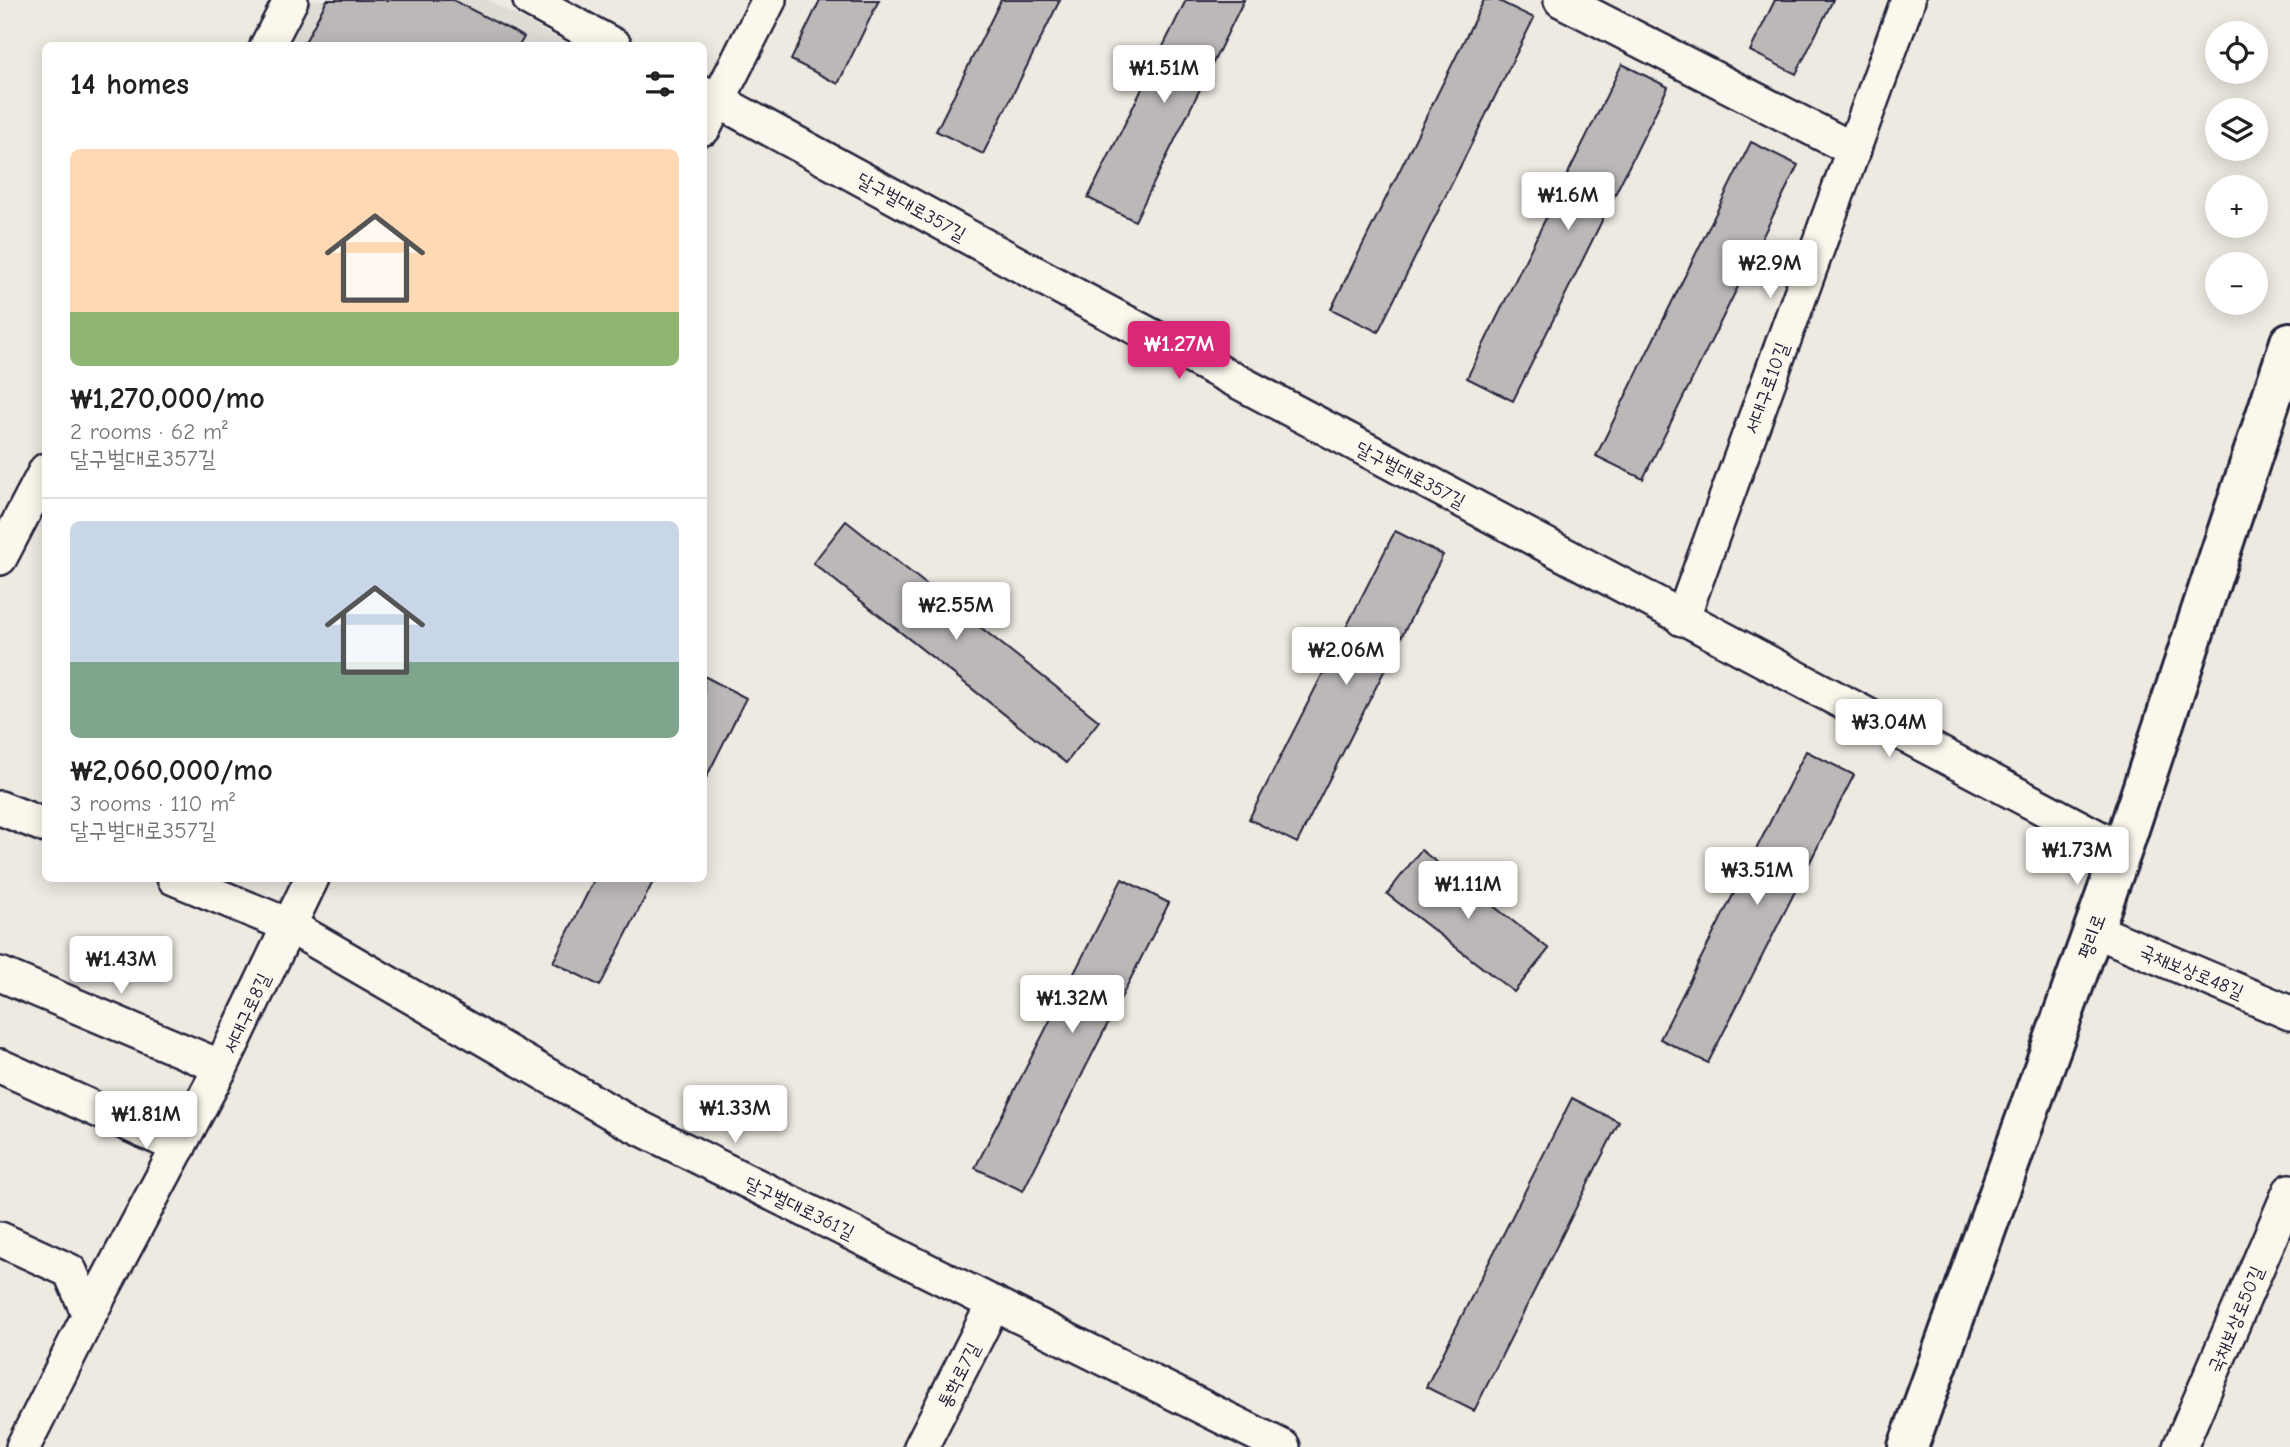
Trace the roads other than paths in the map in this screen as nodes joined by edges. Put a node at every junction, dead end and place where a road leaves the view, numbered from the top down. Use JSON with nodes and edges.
{"nodes":[{"id":1,"x":291,"y":0,"type":"edge"},
{"id":2,"x":530,"y":0,"type":"edge"},
{"id":3,"x":769,"y":0,"type":"edge"},
{"id":4,"x":1561,"y":0,"type":"edge"},
{"id":5,"x":1908,"y":0,"type":"edge"},
{"id":6,"x":269,"y":42,"type":"edge"},
{"id":7,"x":608,"y":42,"type":"edge"},
{"id":8,"x":708,"y":107,"type":"edge"},
{"id":9,"x":1854,"y":150,"type":"junction"},
{"id":10,"x":2290,"y":342,"type":"edge"},
{"id":11,"x":42,"y":478,"type":"edge"},
{"id":12,"x":0,"y":558,"type":"edge"},
{"id":13,"x":1682,"y":619,"type":"junction"},
{"id":14,"x":0,"y":808,"type":"edge"},
{"id":15,"x":42,"y":824,"type":"edge"},
{"id":16,"x":2122,"y":850,"type":"junction"},
{"id":17,"x":184,"y":882,"type":"edge"},
{"id":18,"x":310,"y":882,"type":"edge"},
{"id":19,"x":288,"y":925,"type":"junction"},
{"id":20,"x":2094,"y":930,"type":"junction"},
{"id":21,"x":0,"y":974,"type":"edge"},
{"id":22,"x":2290,"y":1013,"type":"edge"},
{"id":23,"x":0,"y":1066,"type":"edge"},
{"id":24,"x":221,"y":1067,"type":"junction"},
{"id":25,"x":179,"y":1147,"type":"junction"},
{"id":26,"x":2290,"y":1191,"type":"edge"},
{"id":27,"x":0,"y":1239,"type":"edge"},
{"id":28,"x":994,"y":1303,"type":"junction"},
{"id":29,"x":89,"y":1315,"type":"junction"},
{"id":30,"x":16,"y":1440,"type":"edge"},
{"id":31,"x":921,"y":1447,"type":"edge"},
{"id":32,"x":1283,"y":1447,"type":"edge"},
{"id":33,"x":1908,"y":1447,"type":"edge"},
{"id":34,"x":2180,"y":1447,"type":"edge"}],
"edges":[{"from":1,"to":6,"type":"street"},
{"from":2,"to":7,"type":"street"},
{"from":3,"to":8,"type":"street"},
{"from":4,"to":9,"type":"street"},
{"from":5,"to":9,"type":"street","name":"서대구로10길"},
{"from":8,"to":13,"type":"street","name":"달구벌대로357길"},
{"from":9,"to":13,"type":"street","name":"서대구로10길"},
{"from":10,"to":16,"type":"main road","name":"평리로"},
{"from":11,"to":12,"type":"street"},
{"from":13,"to":16,"type":"street","name":"달구벌대로357길"},
{"from":14,"to":15,"type":"street"},
{"from":16,"to":20,"type":"main road","name":"평리로"},
{"from":17,"to":19,"type":"street","name":"달구벌대로361길"},
{"from":18,"to":19,"type":"street","name":"서대구로8길"},
{"from":19,"to":24,"type":"street","name":"서대구로8길"},
{"from":19,"to":28,"type":"street","name":"달구벌대로361길"},
{"from":20,"to":22,"type":"street","name":"국채보상로48길"},
{"from":20,"to":33,"type":"main road","name":"평리로"},
{"from":21,"to":24,"type":"street"},
{"from":23,"to":25,"type":"street"},
{"from":24,"to":25,"type":"street","name":"서대구로8길"},
{"from":25,"to":29,"type":"street","name":"서대구로8길"},
{"from":26,"to":34,"type":"street","name":"국채보상로50길"},
{"from":27,"to":29,"type":"street"},
{"from":28,"to":31,"type":"street","name":"통학로7길"},
{"from":28,"to":32,"type":"street","name":"달구벌대로361길"},
{"from":29,"to":30,"type":"street","name":"서대구로8길"}]}
